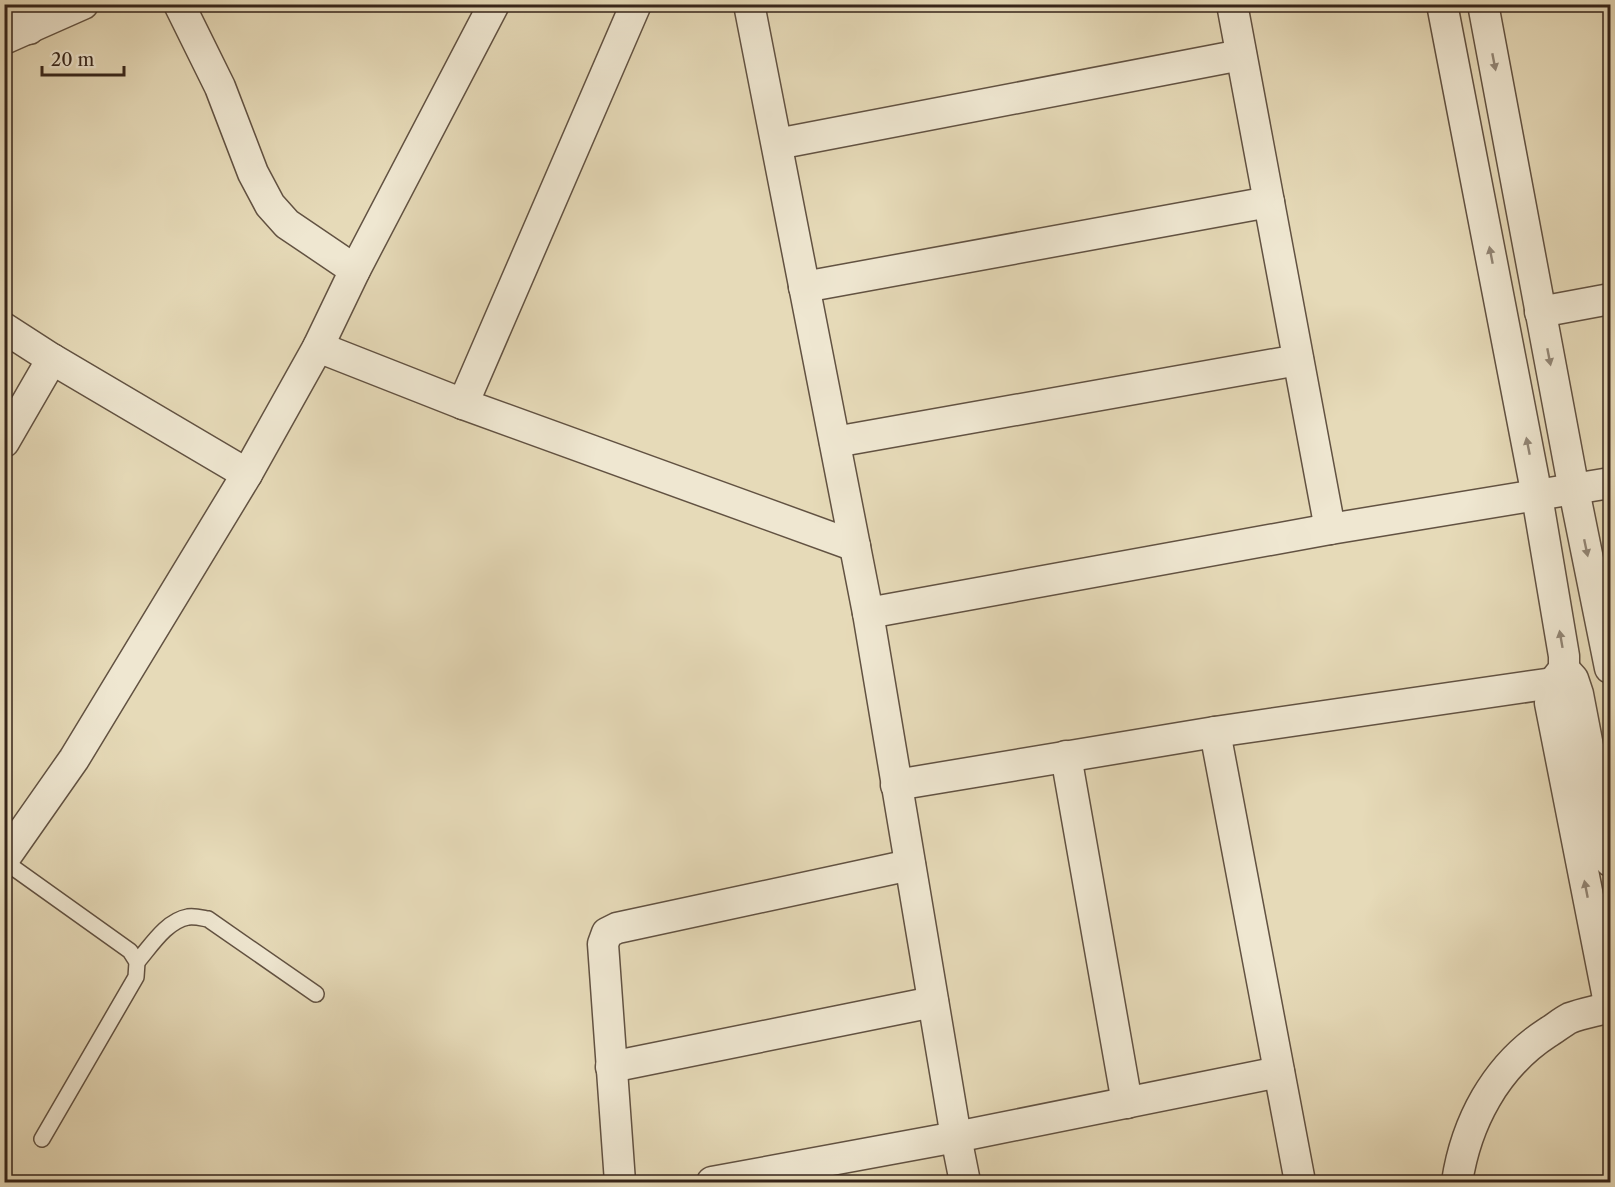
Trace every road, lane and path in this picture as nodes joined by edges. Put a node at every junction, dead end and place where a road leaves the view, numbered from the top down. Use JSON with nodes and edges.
{"nodes":[{"id":1,"x":11,"y":4,"type":"edge"},
{"id":2,"x":83,"y":4,"type":"edge"},
{"id":3,"x":179,"y":4,"type":"edge"},
{"id":4,"x":494,"y":4,"type":"edge"},
{"id":5,"x":636,"y":4,"type":"edge"},
{"id":6,"x":749,"y":4,"type":"edge"},
{"id":7,"x":1232,"y":4,"type":"edge"},
{"id":8,"x":1442,"y":4,"type":"edge"},
{"id":9,"x":1483,"y":4,"type":"edge"},
{"id":10,"x":17,"y":34,"type":"edge"},
{"id":11,"x":1241,"y":55,"type":"junction"},
{"id":12,"x":777,"y":144,"type":"junction"},
{"id":13,"x":1269,"y":202,"type":"junction"},
{"id":14,"x":355,"y":270,"type":"junction"},
{"id":15,"x":804,"y":287,"type":"junction"},
{"id":16,"x":1611,"y":299,"type":"edge"},
{"id":17,"x":1540,"y":312,"type":"junction"},
{"id":18,"x":4,"y":328,"type":"edge"},
{"id":19,"x":318,"y":347,"type":"junction"},
{"id":20,"x":52,"y":359,"type":"junction"},
{"id":21,"x":1298,"y":360,"type":"junction"},
{"id":22,"x":463,"y":405,"type":"junction"},
{"id":23,"x":4,"y":442,"type":"edge"},
{"id":24,"x":835,"y":442,"type":"junction"},
{"id":25,"x":247,"y":474,"type":"junction"},
{"id":26,"x":1611,"y":483,"type":"edge"},
{"id":27,"x":1574,"y":490,"type":"junction"},
{"id":28,"x":1537,"y":496,"type":"junction"},
{"id":29,"x":1330,"y":529,"type":"junction"},
{"id":30,"x":855,"y":546,"type":"junction"},
{"id":31,"x":868,"y":613,"type":"junction"},
{"id":32,"x":1611,"y":668,"type":"edge"},
{"id":33,"x":1558,"y":676,"type":"junction"},
{"id":34,"x":1215,"y":732,"type":"junction"},
{"id":35,"x":1066,"y":756,"type":"junction"},
{"id":36,"x":896,"y":785,"type":"junction"},
{"id":37,"x":4,"y":860,"type":"edge"},
{"id":38,"x":1611,"y":861,"type":"edge"},
{"id":39,"x":910,"y":865,"type":"junction"},
{"id":40,"x":137,"y":962,"type":"junction"},
{"id":41,"x":316,"y":994,"type":"dead end"},
{"id":42,"x":933,"y":1002,"type":"junction"},
{"id":43,"x":1610,"y":1007,"type":"edge"},
{"id":44,"x":611,"y":1067,"type":"junction"},
{"id":45,"x":1279,"y":1072,"type":"junction"},
{"id":46,"x":1127,"y":1103,"type":"junction"},
{"id":47,"x":956,"y":1137,"type":"junction"},
{"id":48,"x":42,"y":1139,"type":"dead end"},
{"id":49,"x":620,"y":1182,"type":"edge"},
{"id":50,"x":712,"y":1182,"type":"edge"},
{"id":51,"x":965,"y":1182,"type":"edge"},
{"id":52,"x":1300,"y":1182,"type":"edge"},
{"id":53,"x":1456,"y":1182,"type":"edge"}],
"edges":[{"from":1,"to":10,"type":"street"},
{"from":2,"to":10,"type":"street"},
{"from":3,"to":14,"type":"street"},
{"from":4,"to":14,"type":"street"},
{"from":5,"to":22,"type":"street"},
{"from":6,"to":12,"type":"street"},
{"from":7,"to":11,"type":"street"},
{"from":28,"to":8,"type":"street","one_way":true},
{"from":9,"to":17,"type":"street","one_way":true},
{"from":11,"to":12,"type":"street"},
{"from":11,"to":13,"type":"street"},
{"from":12,"to":15,"type":"street"},
{"from":13,"to":15,"type":"street"},
{"from":13,"to":21,"type":"street"},
{"from":14,"to":19,"type":"street"},
{"from":15,"to":24,"type":"street"},
{"from":16,"to":17,"type":"street"},
{"from":17,"to":27,"type":"street","one_way":true},
{"from":18,"to":20,"type":"street"},
{"from":19,"to":22,"type":"street"},
{"from":19,"to":25,"type":"street"},
{"from":20,"to":23,"type":"street"},
{"from":20,"to":25,"type":"street"},
{"from":21,"to":24,"type":"street"},
{"from":21,"to":29,"type":"street"},
{"from":22,"to":30,"type":"street"},
{"from":24,"to":30,"type":"street"},
{"from":25,"to":37,"type":"street"},
{"from":26,"to":27,"type":"street"},
{"from":27,"to":28,"type":"street"},
{"from":27,"to":32,"type":"street","one_way":true},
{"from":28,"to":29,"type":"street"},
{"from":33,"to":28,"type":"street","one_way":true},
{"from":29,"to":31,"type":"street"},
{"from":30,"to":31,"type":"street"},
{"from":31,"to":36,"type":"street"},
{"from":33,"to":34,"type":"street"},
{"from":33,"to":38,"type":"street"},
{"from":43,"to":33,"type":"street","one_way":true},
{"from":34,"to":35,"type":"street"},
{"from":34,"to":45,"type":"street"},
{"from":35,"to":36,"type":"street"},
{"from":35,"to":46,"type":"street"},
{"from":36,"to":39,"type":"street"},
{"from":37,"to":40,"type":"lane"},
{"from":39,"to":42,"type":"street"},
{"from":39,"to":44,"type":"street"},
{"from":40,"to":41,"type":"lane"},
{"from":40,"to":48,"type":"lane"},
{"from":42,"to":44,"type":"street"},
{"from":42,"to":47,"type":"street"},
{"from":43,"to":53,"type":"street"},
{"from":44,"to":49,"type":"street"},
{"from":45,"to":46,"type":"street"},
{"from":45,"to":52,"type":"street"},
{"from":46,"to":47,"type":"street"},
{"from":47,"to":50,"type":"street"},
{"from":47,"to":51,"type":"street"}]}
